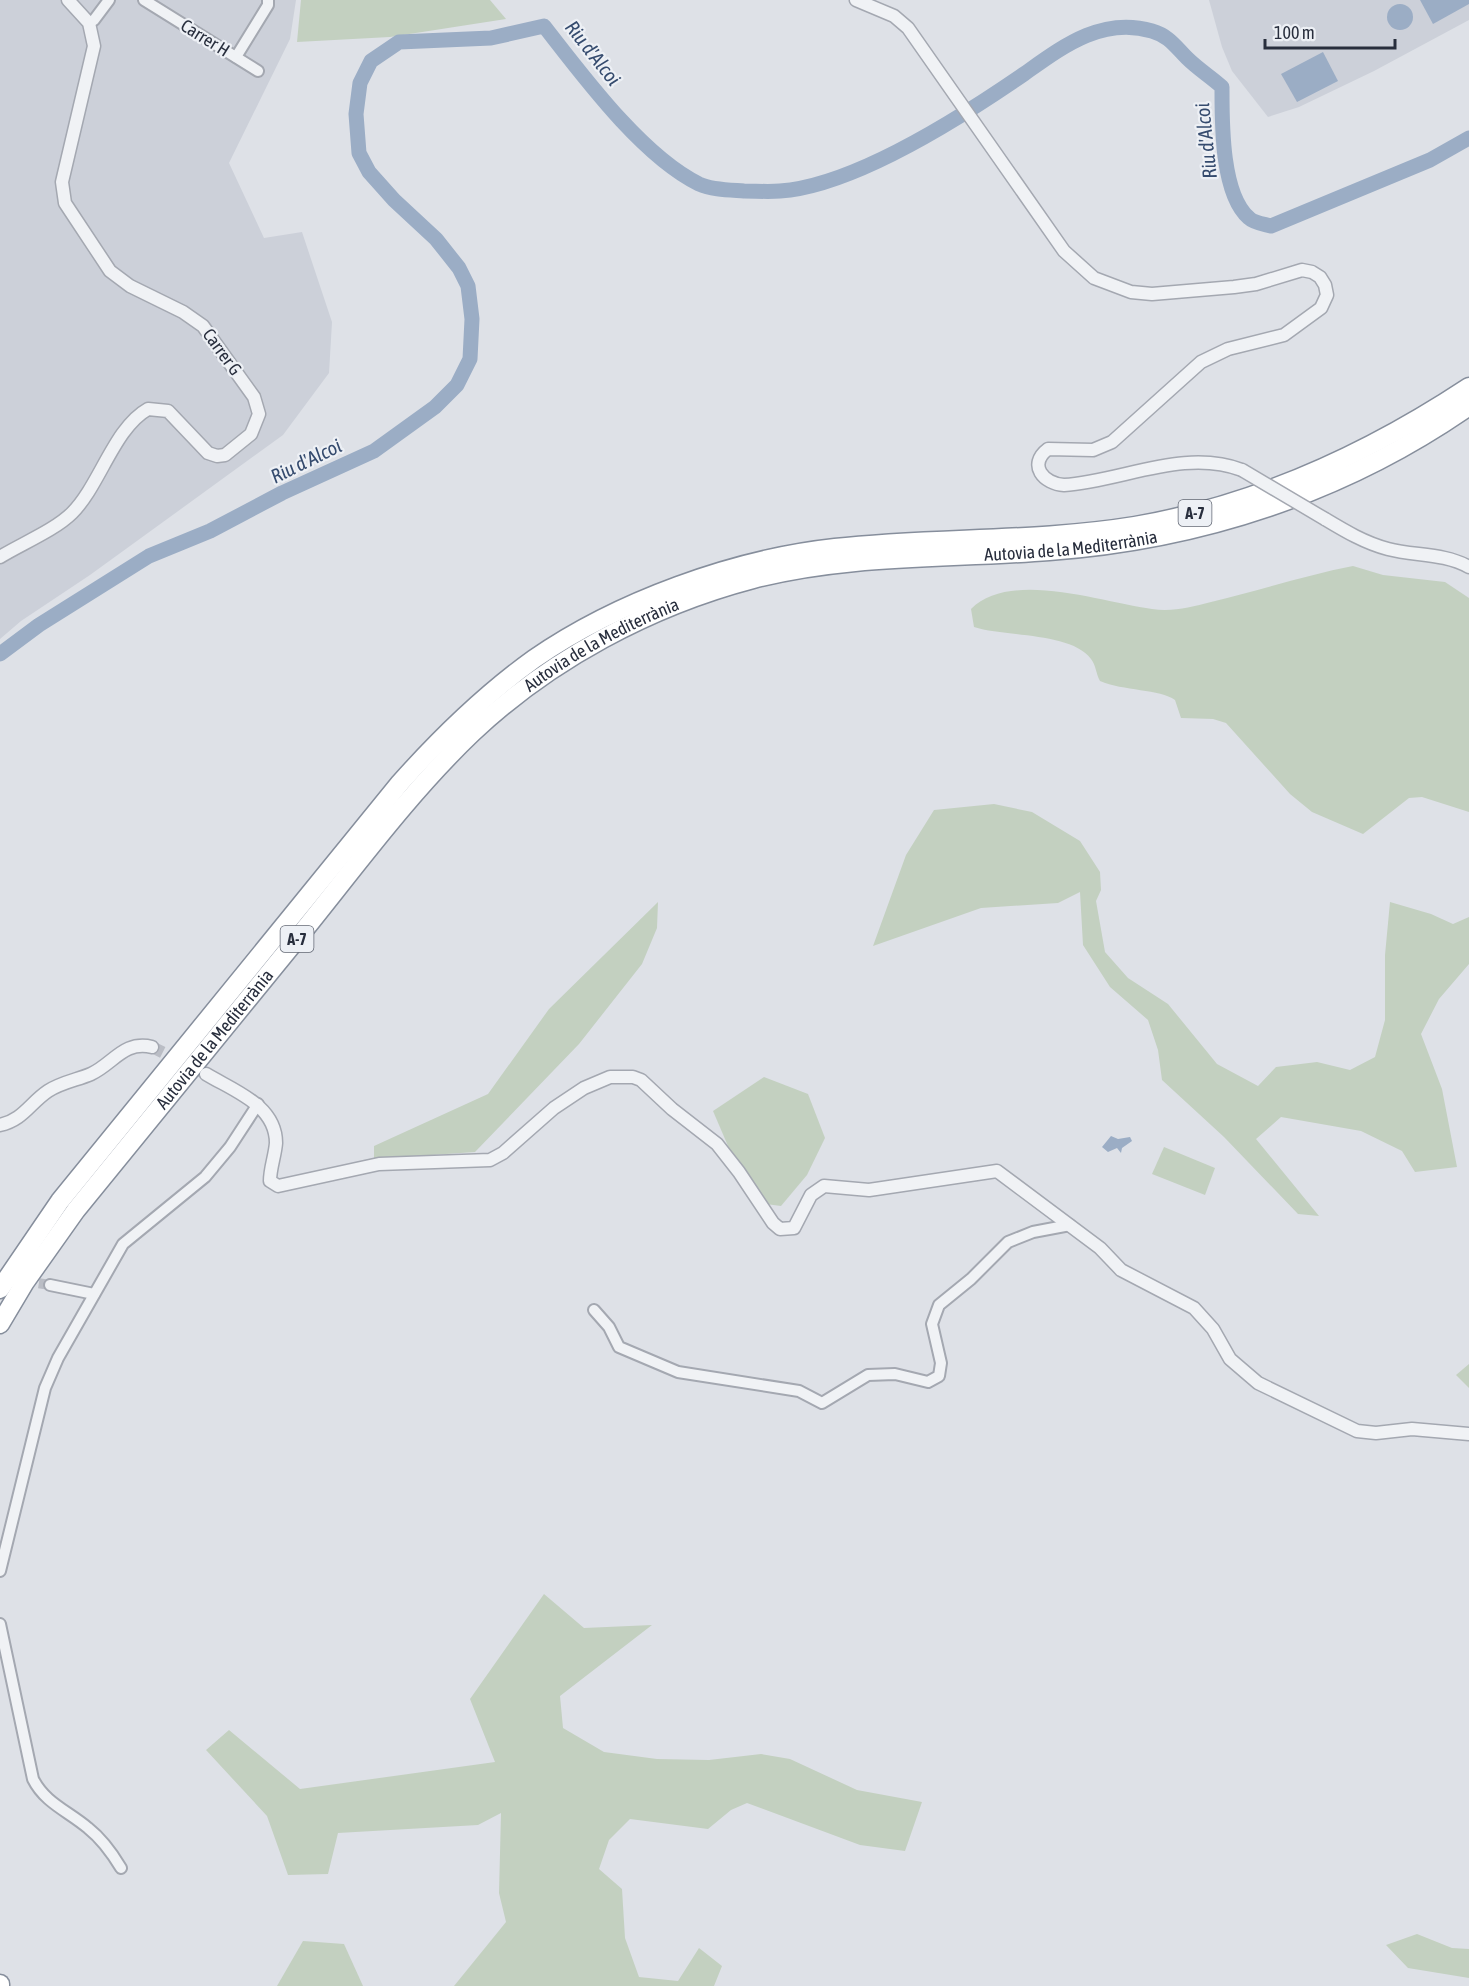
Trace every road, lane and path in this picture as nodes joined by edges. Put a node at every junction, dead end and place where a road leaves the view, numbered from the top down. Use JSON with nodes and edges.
{"nodes":[{"id":1,"x":68,"y":0,"type":"edge"},
{"id":2,"x":109,"y":0,"type":"edge"},
{"id":3,"x":144,"y":0,"type":"edge"},
{"id":4,"x":268,"y":0,"type":"edge"},
{"id":5,"x":856,"y":0,"type":"edge"},
{"id":6,"x":89,"y":23,"type":"junction"},
{"id":7,"x":236,"y":57,"type":"junction"},
{"id":8,"x":258,"y":71,"type":"dead end"},
{"id":9,"x":1469,"y":387,"type":"edge"},
{"id":10,"x":1469,"y":406,"type":"edge"},
{"id":11,"x":898,"y":551,"type":"junction"},
{"id":12,"x":0,"y":557,"type":"edge"},
{"id":13,"x":1469,"y":567,"type":"edge"},
{"id":14,"x":650,"y":607,"type":"junction"},
{"id":15,"x":152,"y":1047,"type":"tunnel mouth"},
{"id":16,"x":206,"y":1074,"type":"tunnel mouth"},
{"id":17,"x":258,"y":1104,"type":"junction"},
{"id":18,"x":0,"y":1125,"type":"edge"},
{"id":19,"x":1070,"y":1225,"type":"junction"},
{"id":20,"x":50,"y":1285,"type":"tunnel mouth"},
{"id":21,"x":0,"y":1289,"type":"edge"},
{"id":22,"x":94,"y":1294,"type":"junction"},
{"id":23,"x":594,"y":1310,"type":"dead end"},
{"id":24,"x":0,"y":1324,"type":"edge"},
{"id":25,"x":1469,"y":1434,"type":"edge"},
{"id":26,"x":0,"y":1571,"type":"edge"},
{"id":27,"x":0,"y":1624,"type":"edge"},
{"id":28,"x":121,"y":1868,"type":"dead end"}],
"edges":[{"from":1,"to":6,"type":"street"},
{"from":2,"to":6,"type":"street"},
{"from":3,"to":7,"type":"street","name":"Carrer H"},
{"from":4,"to":7,"type":"street","name":"Carrer H"},
{"from":5,"to":13,"type":"street","bridge":true},
{"from":6,"to":12,"type":"street","name":"Carrer G"},
{"from":7,"to":8,"type":"street","name":"Carrer H"},
{"from":9,"to":11,"type":"highway","name":"Autovia de la Mediterrània","number":"A-7"},
{"from":10,"to":11,"type":"highway","name":"Autovia de la Mediterrània","number":"A-7"},
{"from":11,"to":14,"type":"highway","name":"Autovia de la Mediterrània","number":"A-7"},
{"from":14,"to":21,"type":"highway","name":"Autovia de la Mediterrània","number":"A-7"},
{"from":14,"to":24,"type":"highway","name":"Autovia de la Mediterrània","number":"A-7"},
{"from":15,"to":18,"type":"street"},
{"from":16,"to":17,"type":"street"},
{"from":17,"to":19,"type":"street"},
{"from":17,"to":22,"type":"street"},
{"from":19,"to":23,"type":"street"},
{"from":19,"to":25,"type":"street"},
{"from":20,"to":22,"type":"street"},
{"from":22,"to":26,"type":"street"},
{"from":27,"to":28,"type":"street"}]}
